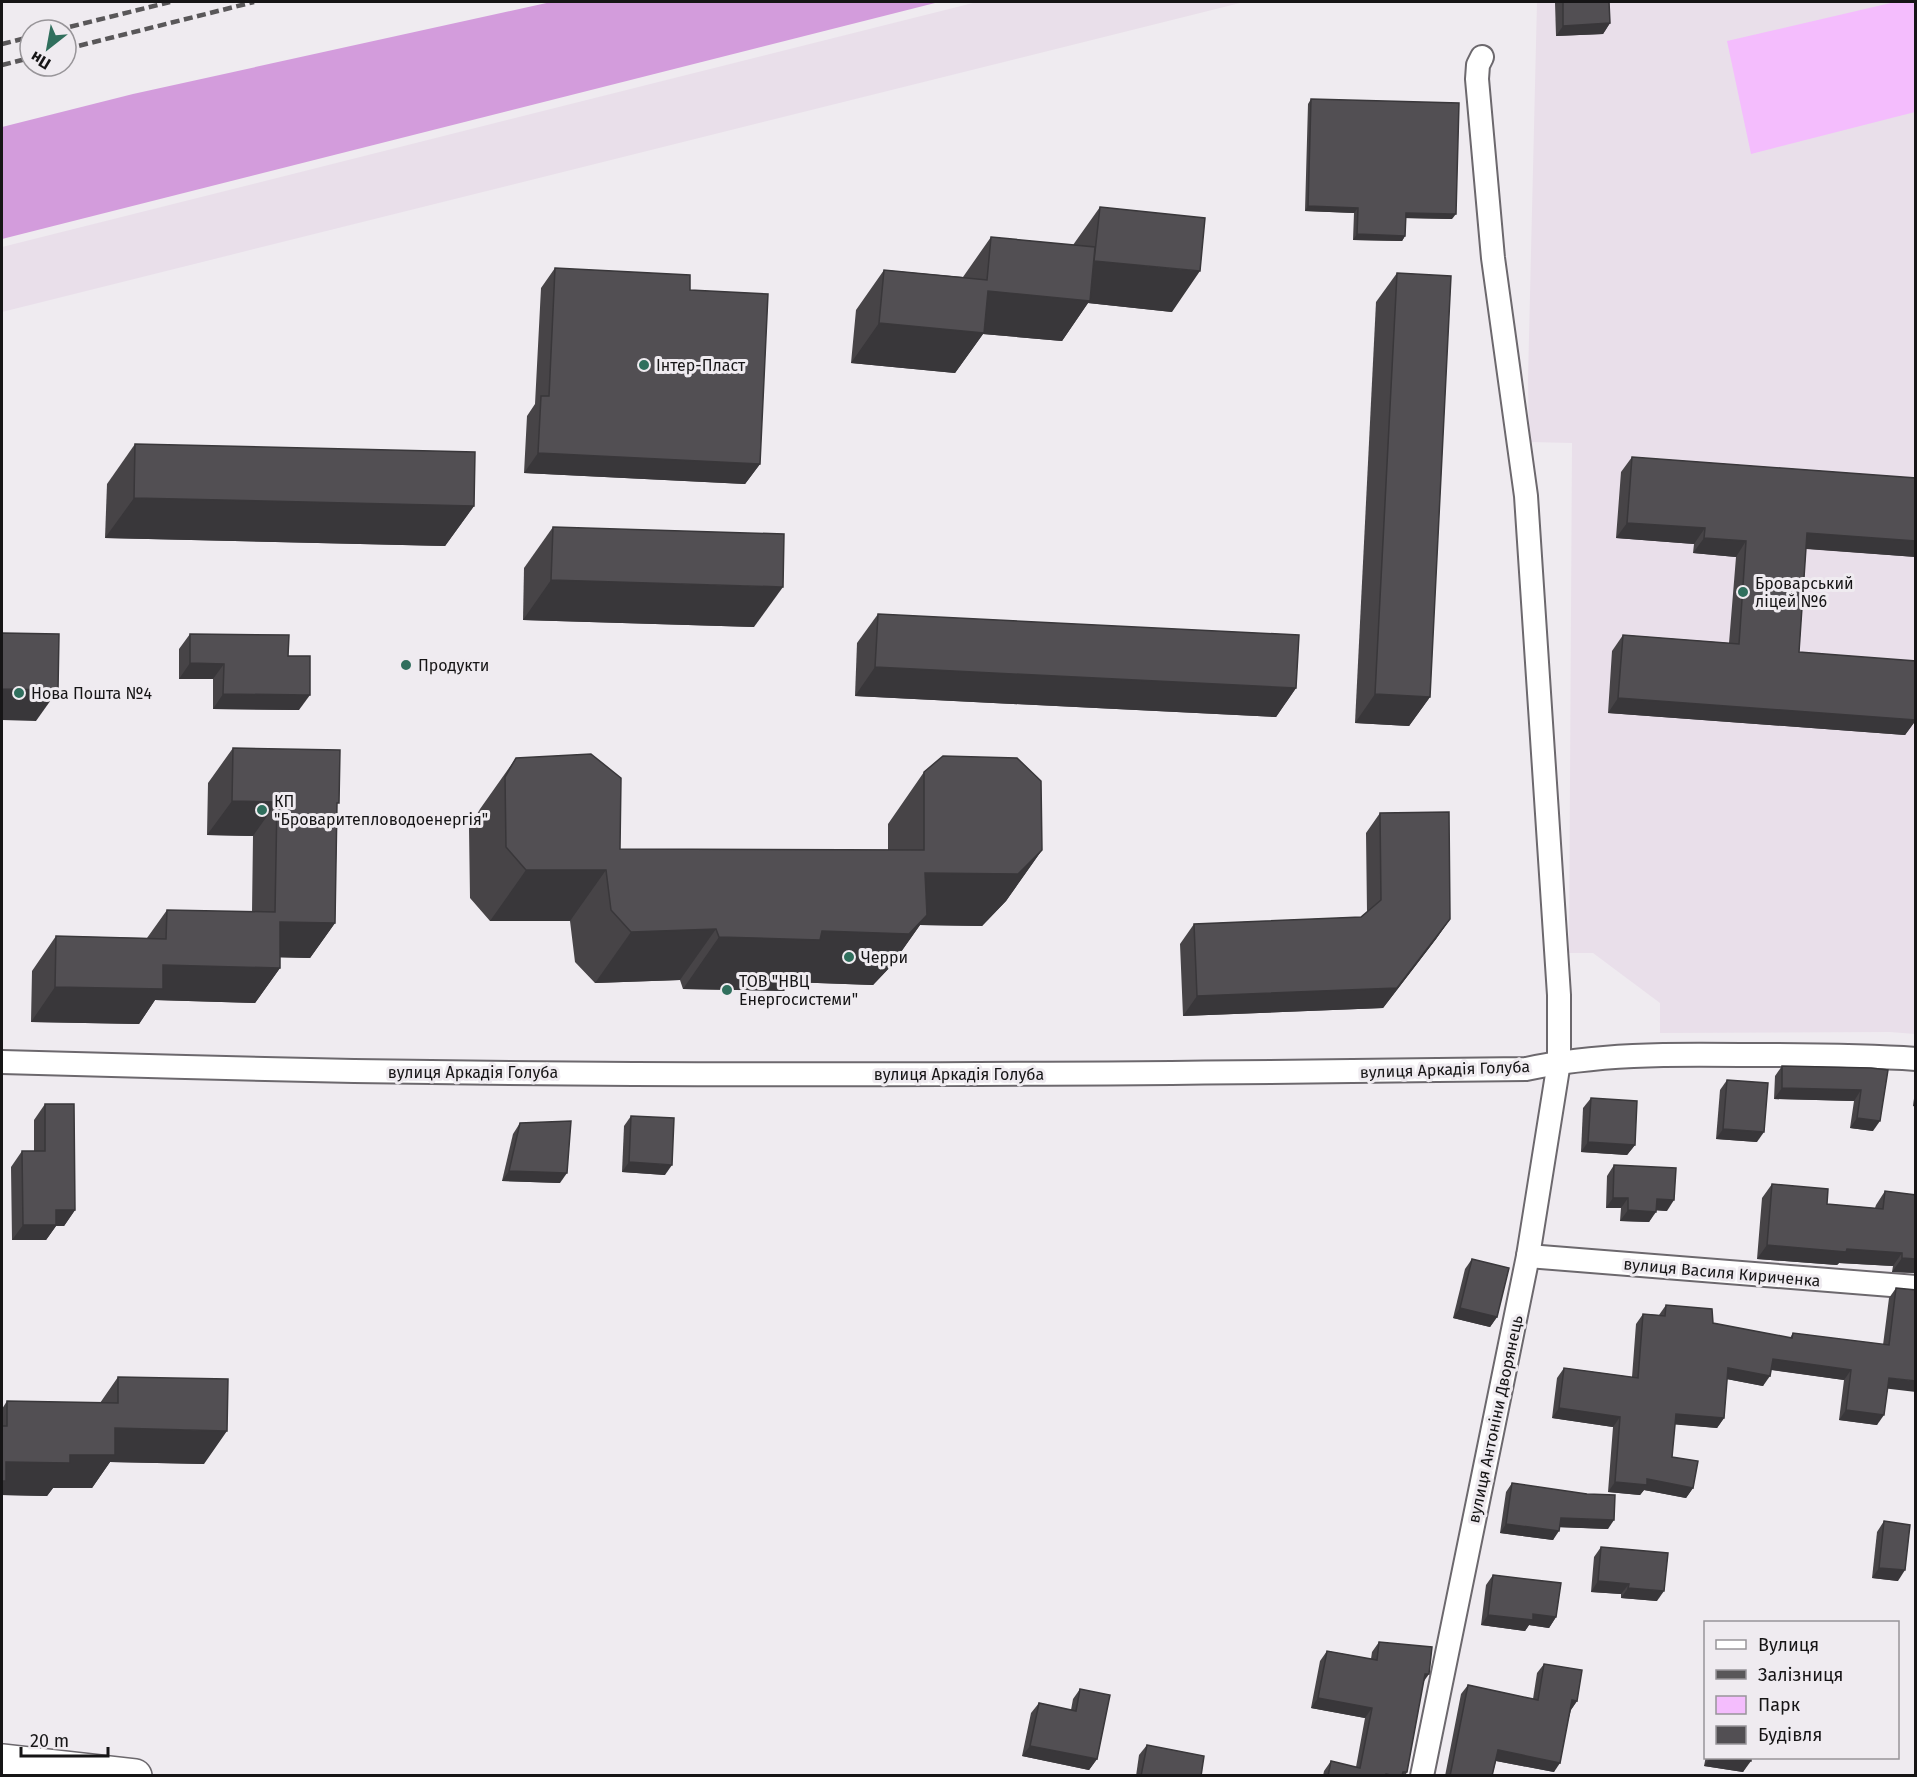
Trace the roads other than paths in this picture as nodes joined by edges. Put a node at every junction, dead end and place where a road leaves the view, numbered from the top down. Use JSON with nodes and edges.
{"nodes":[{"id":1,"x":1482,"y":57,"type":"dead end"},
{"id":2,"x":1916,"y":1059,"type":"edge"},
{"id":3,"x":2,"y":1062,"type":"edge"},
{"id":4,"x":1559,"y":1062,"type":"junction"},
{"id":5,"x":1528,"y":1256,"type":"junction"},
{"id":6,"x":1916,"y":1287,"type":"edge"},
{"id":7,"x":2,"y":1761,"type":"edge"},
{"id":8,"x":135,"y":1776,"type":"edge"},
{"id":9,"x":1422,"y":1776,"type":"edge"}],
"edges":[{"from":1,"to":4,"type":"street","name":"вулиця Антоніни Дворянець"},
{"from":2,"to":4,"type":"street","name":"вулиця Аркадія Голуба"},
{"from":3,"to":4,"type":"street","name":"вулиця Аркадія Голуба"},
{"from":4,"to":5,"type":"street","name":"вулиця Антоніни Дворянець"},
{"from":5,"to":6,"type":"street","name":"вулиця Василя Кириченка"},
{"from":5,"to":9,"type":"street","name":"вулиця Антоніни Дворянець"},
{"from":7,"to":8,"type":"main road"}]}
